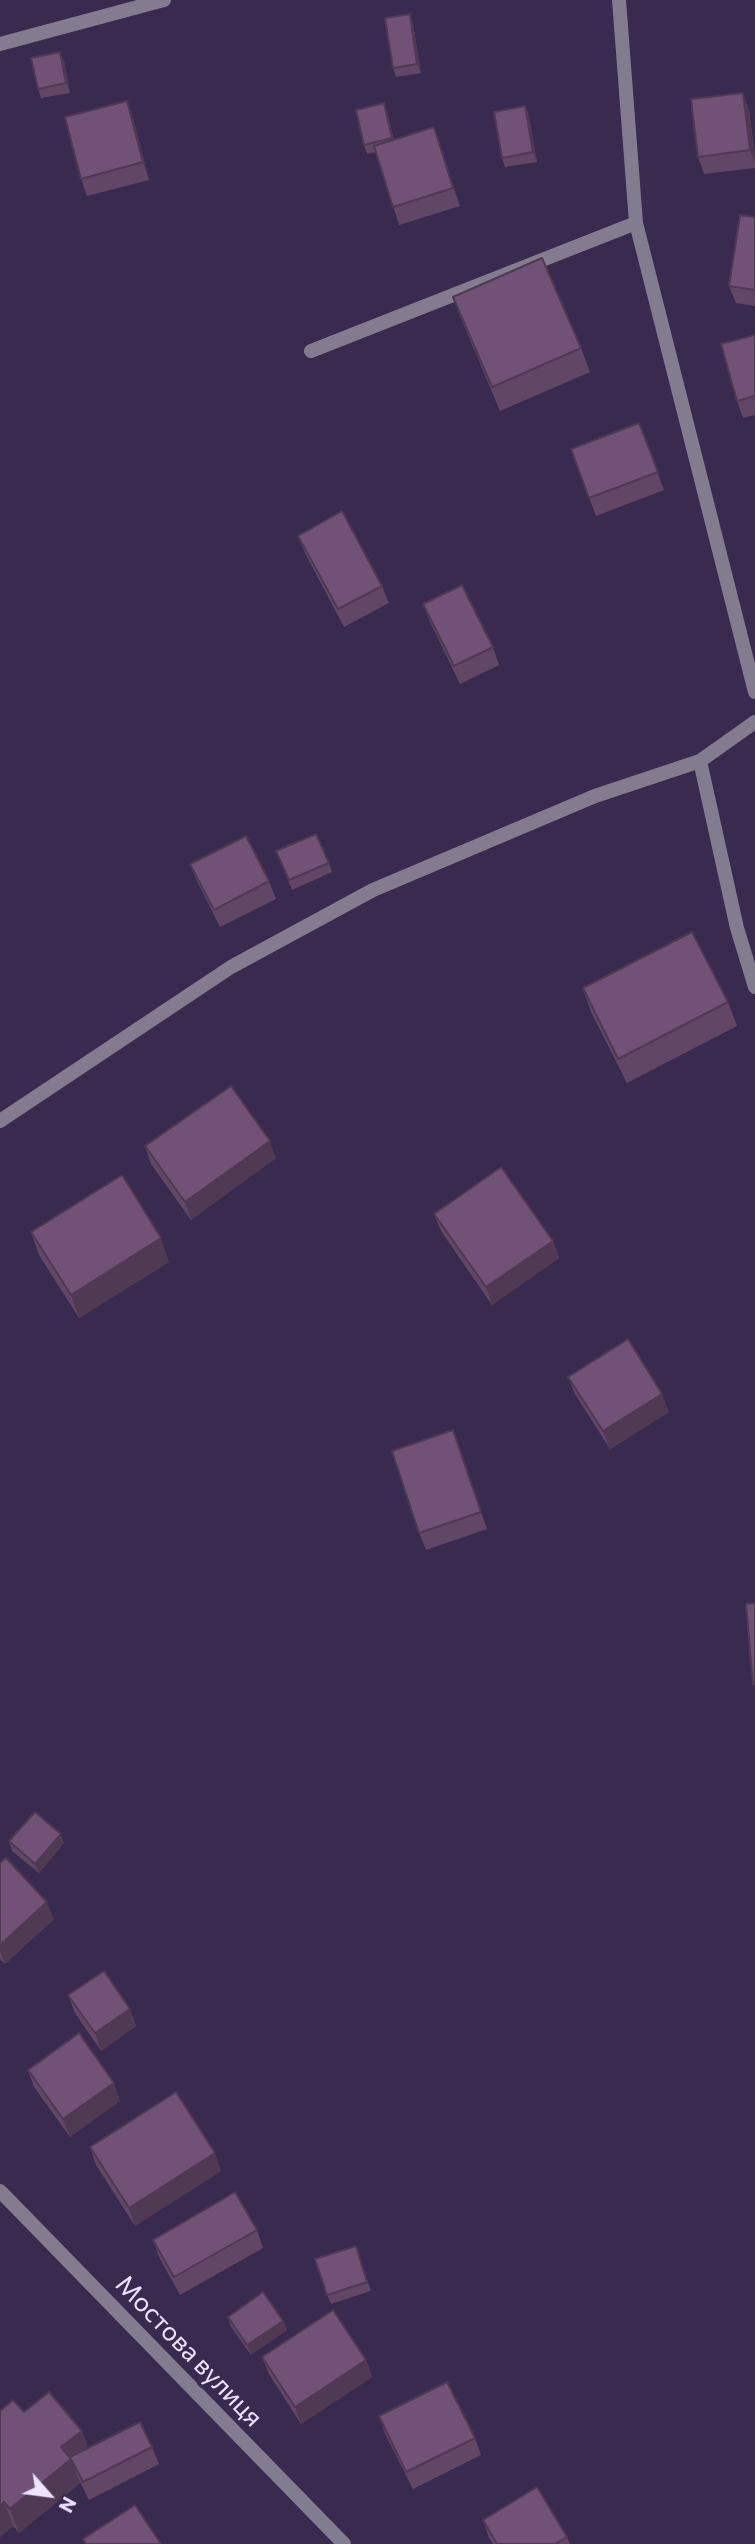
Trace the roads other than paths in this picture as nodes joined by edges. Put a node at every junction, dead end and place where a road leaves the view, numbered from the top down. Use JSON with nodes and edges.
{"nodes":[{"id":1,"x":164,"y":0,"type":"edge"},
{"id":2,"x":619,"y":0,"type":"edge"},
{"id":3,"x":0,"y":44,"type":"edge"},
{"id":4,"x":636,"y":223,"type":"junction"},
{"id":5,"x":311,"y":351,"type":"dead end"},
{"id":6,"x":755,"y":692,"type":"edge"},
{"id":7,"x":755,"y":722,"type":"edge"},
{"id":8,"x":700,"y":761,"type":"junction"},
{"id":9,"x":755,"y":987,"type":"edge"},
{"id":10,"x":0,"y":1121,"type":"edge"},
{"id":11,"x":0,"y":2190,"type":"edge"},
{"id":12,"x":344,"y":2544,"type":"edge"}],
"edges":[{"from":1,"to":3,"type":"street"},
{"from":2,"to":4,"type":"street"},
{"from":4,"to":5,"type":"street"},
{"from":4,"to":6,"type":"street"},
{"from":7,"to":8,"type":"street"},
{"from":8,"to":9,"type":"street"},
{"from":8,"to":10,"type":"street"},
{"from":11,"to":12,"type":"street","name":"Мостова вулиця"}]}
